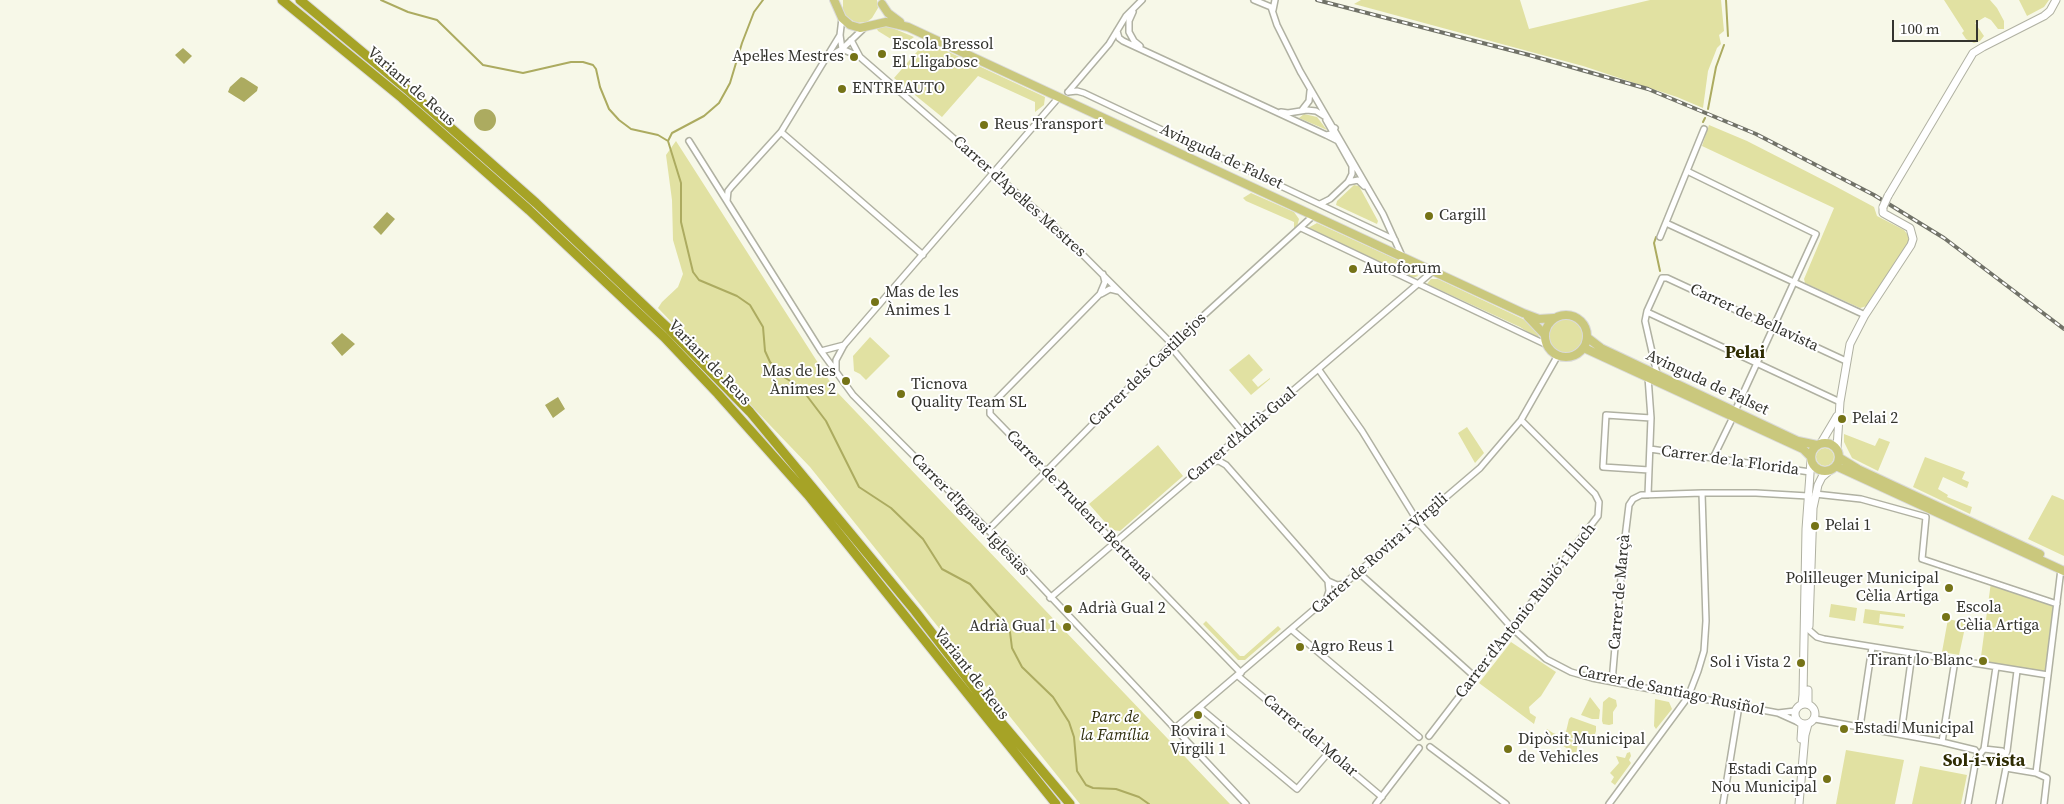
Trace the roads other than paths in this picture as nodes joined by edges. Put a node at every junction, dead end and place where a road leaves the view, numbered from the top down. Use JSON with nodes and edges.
{"nodes":[{"id":1,"x":282,"y":0,"type":"edge"},
{"id":2,"x":300,"y":0,"type":"edge"},
{"id":3,"x":1142,"y":0,"type":"edge"},
{"id":4,"x":1254,"y":0,"type":"edge"},
{"id":5,"x":1275,"y":0,"type":"edge"},
{"id":6,"x":2056,"y":0,"type":"edge"},
{"id":7,"x":837,"y":2,"type":"edge"},
{"id":8,"x":882,"y":2,"type":"edge"},
{"id":9,"x":1134,"y":9,"type":"junction"},
{"id":10,"x":1273,"y":11,"type":"junction"},
{"id":11,"x":842,"y":18,"type":"junction"},
{"id":12,"x":872,"y":24,"type":"junction"},
{"id":13,"x":908,"y":27,"type":"junction"},
{"id":14,"x":864,"y":28,"type":"junction"},
{"id":15,"x":1117,"y":30,"type":"junction"},
{"id":16,"x":1130,"y":33,"type":"junction"},
{"id":17,"x":840,"y":35,"type":"junction"},
{"id":18,"x":851,"y":40,"type":"junction"},
{"id":19,"x":842,"y":49,"type":"junction"},
{"id":20,"x":1145,"y":50,"type":"junction"},
{"id":21,"x":860,"y":57,"type":"junction"},
{"id":22,"x":827,"y":58,"type":"junction"},
{"id":23,"x":1300,"y":71,"type":"junction"},
{"id":24,"x":1310,"y":91,"type":"junction"},
{"id":25,"x":1063,"y":96,"type":"junction"},
{"id":26,"x":1270,"y":109,"type":"junction"},
{"id":27,"x":1302,"y":110,"type":"junction"},
{"id":28,"x":1323,"y":115,"type":"junction"},
{"id":29,"x":1333,"y":128,"type":"junction"},
{"id":30,"x":1704,"y":129,"type":"dead end"},
{"id":31,"x":781,"y":132,"type":"junction"},
{"id":32,"x":1326,"y":135,"type":"junction"},
{"id":33,"x":689,"y":141,"type":"dead end"},
{"id":34,"x":1338,"y":141,"type":"junction"},
{"id":35,"x":1687,"y":171,"type":"junction"},
{"id":36,"x":994,"y":173,"type":"junction"},
{"id":37,"x":1348,"y":182,"type":"junction"},
{"id":38,"x":727,"y":200,"type":"junction"},
{"id":39,"x":1320,"y":204,"type":"junction"},
{"id":40,"x":1314,"y":215,"type":"junction"},
{"id":41,"x":1666,"y":223,"type":"junction"},
{"id":42,"x":1301,"y":228,"type":"junction"},
{"id":43,"x":1660,"y":237,"type":"dead end"},
{"id":44,"x":1395,"y":240,"type":"junction"},
{"id":45,"x":922,"y":255,"type":"junction"},
{"id":46,"x":1402,"y":256,"type":"junction"},
{"id":47,"x":1433,"y":271,"type":"junction"},
{"id":48,"x":1103,"y":274,"type":"junction"},
{"id":49,"x":1794,"y":283,"type":"junction"},
{"id":50,"x":1418,"y":284,"type":"junction"},
{"id":51,"x":1121,"y":292,"type":"junction"},
{"id":52,"x":1100,"y":294,"type":"junction"},
{"id":53,"x":1647,"y":312,"type":"junction"},
{"id":54,"x":1523,"y":313,"type":"junction"},
{"id":55,"x":1866,"y":315,"type":"junction"},
{"id":56,"x":1554,"y":318,"type":"junction"},
{"id":57,"x":1775,"y":328,"type":"junction"},
{"id":58,"x":1545,"y":334,"type":"junction"},
{"id":59,"x":1588,"y":338,"type":"junction"},
{"id":60,"x":844,"y":345,"type":"junction"},
{"id":61,"x":1171,"y":345,"type":"junction"},
{"id":62,"x":1547,"y":345,"type":"junction"},
{"id":63,"x":1584,"y":348,"type":"junction"},
{"id":64,"x":821,"y":351,"type":"junction"},
{"id":65,"x":1558,"y":355,"type":"junction"},
{"id":66,"x":1846,"y":361,"type":"junction"},
{"id":67,"x":1757,"y":364,"type":"junction"},
{"id":68,"x":1319,"y":370,"type":"junction"},
{"id":69,"x":836,"y":372,"type":"junction"},
{"id":70,"x":1656,"y":374,"type":"junction"},
{"id":71,"x":1648,"y":376,"type":"junction"},
{"id":72,"x":1840,"y":402,"type":"junction"},
{"id":73,"x":1840,"y":411,"type":"junction"},
{"id":74,"x":1734,"y":414,"type":"junction"},
{"id":75,"x":1651,"y":418,"type":"junction"},
{"id":76,"x":1521,"y":420,"type":"junction"},
{"id":77,"x":1244,"y":433,"type":"junction"},
{"id":78,"x":1819,"y":444,"type":"junction"},
{"id":79,"x":1837,"y":448,"type":"junction"},
{"id":80,"x":1226,"y":449,"type":"junction"},
{"id":81,"x":1650,"y":449,"type":"junction"},
{"id":82,"x":1713,"y":458,"type":"junction"},
{"id":83,"x":1811,"y":459,"type":"junction"},
{"id":84,"x":1210,"y":462,"type":"junction"},
{"id":85,"x":1226,"y":465,"type":"junction"},
{"id":86,"x":1835,"y":465,"type":"junction"},
{"id":87,"x":1649,"y":470,"type":"junction"},
{"id":88,"x":1046,"y":471,"type":"junction"},
{"id":89,"x":1810,"y":472,"type":"junction"},
{"id":90,"x":1702,"y":493,"type":"junction"},
{"id":91,"x":1815,"y":494,"type":"junction"},
{"id":92,"x":1648,"y":495,"type":"junction"},
{"id":93,"x":1808,"y":496,"type":"junction"},
{"id":94,"x":1418,"y":522,"type":"junction"},
{"id":95,"x":988,"y":530,"type":"junction"},
{"id":96,"x":1114,"y":543,"type":"junction"},
{"id":97,"x":2063,"y":568,"type":"edge"},
{"id":98,"x":1359,"y":573,"type":"junction"},
{"id":99,"x":1328,"y":581,"type":"junction"},
{"id":100,"x":1350,"y":581,"type":"junction"},
{"id":101,"x":1050,"y":598,"type":"junction"},
{"id":102,"x":1326,"y":602,"type":"junction"},
{"id":103,"x":2057,"y":604,"type":"junction"},
{"id":104,"x":1512,"y":628,"type":"junction"},
{"id":105,"x":1292,"y":630,"type":"junction"},
{"id":106,"x":1809,"y":630,"type":"junction"},
{"id":107,"x":1872,"y":647,"type":"junction"},
{"id":108,"x":1912,"y":654,"type":"junction"},
{"id":109,"x":1955,"y":660,"type":"junction"},
{"id":110,"x":1996,"y":667,"type":"junction"},
{"id":111,"x":2017,"y":672,"type":"junction"},
{"id":112,"x":1240,"y":674,"type":"junction"},
{"id":113,"x":2048,"y":676,"type":"junction"},
{"id":114,"x":1475,"y":677,"type":"junction"},
{"id":115,"x":1612,"y":682,"type":"junction"},
{"id":116,"x":1688,"y":697,"type":"junction"},
{"id":117,"x":1805,"y":704,"type":"junction"},
{"id":118,"x":1738,"y":706,"type":"junction"},
{"id":119,"x":1200,"y":708,"type":"junction"},
{"id":120,"x":1795,"y":711,"type":"junction"},
{"id":121,"x":1778,"y":713,"type":"junction"},
{"id":122,"x":1815,"y":719,"type":"junction"},
{"id":123,"x":1803,"y":724,"type":"junction"},
{"id":124,"x":1860,"y":727,"type":"junction"},
{"id":125,"x":1174,"y":729,"type":"junction"},
{"id":126,"x":1901,"y":734,"type":"junction"},
{"id":127,"x":1429,"y":736,"type":"junction"},
{"id":128,"x":1419,"y":737,"type":"junction"},
{"id":129,"x":1942,"y":742,"type":"junction"},
{"id":130,"x":1430,"y":746,"type":"junction"},
{"id":131,"x":1419,"y":748,"type":"junction"},
{"id":132,"x":1984,"y":749,"type":"junction"},
{"id":133,"x":1329,"y":752,"type":"junction"},
{"id":134,"x":1979,"y":756,"type":"junction"},
{"id":135,"x":2004,"y":757,"type":"junction"},
{"id":136,"x":2006,"y":768,"type":"junction"},
{"id":137,"x":2036,"y":773,"type":"junction"},
{"id":138,"x":1382,"y":797,"type":"junction"},
{"id":139,"x":1056,"y":804,"type":"edge"},
{"id":140,"x":1070,"y":804,"type":"edge"},
{"id":141,"x":1246,"y":804,"type":"edge"},
{"id":142,"x":1376,"y":804,"type":"edge"},
{"id":143,"x":1506,"y":804,"type":"edge"},
{"id":144,"x":1609,"y":804,"type":"edge"},
{"id":145,"x":1722,"y":804,"type":"edge"},
{"id":146,"x":1795,"y":804,"type":"edge"},
{"id":147,"x":1799,"y":804,"type":"edge"},
{"id":148,"x":1968,"y":804,"type":"edge"},
{"id":149,"x":1999,"y":804,"type":"edge"},
{"id":150,"x":2044,"y":804,"type":"edge"}],
"edges":[{"from":1,"to":139,"type":"highway","name":"Variant de Reus"},
{"from":2,"to":140,"type":"highway","name":"Variant de Reus"},
{"from":3,"to":9,"type":"street"},
{"from":4,"to":10,"type":"street"},
{"from":5,"to":10,"type":"street"},
{"from":6,"to":55,"type":"street","bridge":true},
{"from":7,"to":11,"type":"main road"},
{"from":8,"to":12,"type":"main road"},
{"from":8,"to":13,"type":"main road"},
{"from":9,"to":15,"type":"street"},
{"from":9,"to":16,"type":"street"},
{"from":10,"to":23,"type":"street"},
{"from":11,"to":14,"type":"main road"},
{"from":11,"to":17,"type":"street"},
{"from":12,"to":13,"type":"main road"},
{"from":12,"to":14,"type":"main road"},
{"from":13,"to":25,"type":"main road","name":"Avinguda de Falset"},
{"from":14,"to":18,"type":"street"},
{"from":15,"to":16,"type":"street"},
{"from":15,"to":20,"type":"street"},
{"from":15,"to":25,"type":"street"},
{"from":16,"to":20,"type":"street"},
{"from":17,"to":19,"type":"street"},
{"from":17,"to":22,"type":"street"},
{"from":18,"to":19,"type":"street"},
{"from":18,"to":21,"type":"street","name":"Carrer d'Apel·les Mestres"},
{"from":19,"to":21,"type":"street","name":"Carrer d'Apel·les Mestres"},
{"from":19,"to":22,"type":"street"},
{"from":20,"to":26,"type":"street"},
{"from":21,"to":36,"type":"street","name":"Carrer d'Apel·les Mestres"},
{"from":22,"to":31,"type":"street"},
{"from":23,"to":24,"type":"street"},
{"from":23,"to":29,"type":"street"},
{"from":24,"to":27,"type":"street"},
{"from":24,"to":28,"type":"street"},
{"from":25,"to":36,"type":"street"},
{"from":25,"to":39,"type":"street","name":"Avinguda de Falset"},
{"from":25,"to":40,"type":"main road","name":"Avinguda de Falset"},
{"from":26,"to":27,"type":"street"},
{"from":26,"to":32,"type":"street"},
{"from":27,"to":28,"type":"street"},
{"from":28,"to":29,"type":"street"},
{"from":29,"to":32,"type":"street"},
{"from":29,"to":34,"type":"street"},
{"from":29,"to":44,"type":"street"},
{"from":30,"to":35,"type":"street"},
{"from":31,"to":38,"type":"street"},
{"from":31,"to":45,"type":"street"},
{"from":32,"to":34,"type":"street"},
{"from":33,"to":38,"type":"street","name":"Carrer d'Ignasi Iglesias"},
{"from":34,"to":37,"type":"street"},
{"from":35,"to":41,"type":"street"},
{"from":35,"to":49,"type":"street"},
{"from":36,"to":45,"type":"street"},
{"from":36,"to":48,"type":"street","name":"Carrer d'Apel·les Mestres"},
{"from":37,"to":39,"type":"street"},
{"from":37,"to":44,"type":"street"},
{"from":38,"to":64,"type":"street","name":"Carrer d'Ignasi Iglesias"},
{"from":39,"to":44,"type":"street","name":"Avinguda de Falset"},
{"from":40,"to":42,"type":"street","name":"Carrer dels Castillejos"},
{"from":40,"to":46,"type":"main road","name":"Avinguda de Falset"},
{"from":41,"to":43,"type":"street"},
{"from":41,"to":49,"type":"street"},
{"from":42,"to":50,"type":"street"},
{"from":42,"to":61,"type":"street","name":"Carrer dels Castillejos"},
{"from":44,"to":46,"type":"street"},
{"from":45,"to":60,"type":"street"},
{"from":46,"to":47,"type":"main road","name":"Avinguda de Falset"},
{"from":47,"to":50,"type":"street","name":"Carrer d'Adrià Gual"},
{"from":47,"to":54,"type":"main road","name":"Avinguda de Falset"},
{"from":48,"to":51,"type":"street","name":"Carrer d'Apel·les Mestres"},
{"from":48,"to":52,"type":"street"},
{"from":49,"to":55,"type":"street"},
{"from":49,"to":57,"type":"street"},
{"from":50,"to":62,"type":"street"},
{"from":50,"to":68,"type":"street","name":"Carrer d'Adrià Gual"},
{"from":51,"to":52,"type":"street"},
{"from":51,"to":61,"type":"street","name":"Carrer d'Apel·les Mestres"},
{"from":52,"to":88,"type":"street","name":"Carrer de Prudenci Bertrana"},
{"from":53,"to":57,"type":"street","name":"Carrer de Bellavista"},
{"from":53,"to":67,"type":"street"},
{"from":53,"to":70,"type":"street"},
{"from":54,"to":56,"type":"main road","name":"Avinguda de Falset"},
{"from":54,"to":58,"type":"main road","name":"Avinguda de Falset"},
{"from":55,"to":66,"type":"street"},
{"from":56,"to":58,"type":"main road"},
{"from":56,"to":59,"type":"main road"},
{"from":57,"to":66,"type":"street","name":"Carrer de Bellavista"},
{"from":57,"to":67,"type":"street"},
{"from":58,"to":62,"type":"main road"},
{"from":59,"to":63,"type":"main road"},
{"from":59,"to":70,"type":"main road","name":"Avinguda de Falset"},
{"from":60,"to":64,"type":"street"},
{"from":60,"to":69,"type":"street"},
{"from":61,"to":77,"type":"street","name":"Carrer d'Apel·les Mestres"},
{"from":61,"to":88,"type":"street","name":"Carrer dels Castillejos"},
{"from":62,"to":65,"type":"main road"},
{"from":63,"to":65,"type":"main road"},
{"from":63,"to":71,"type":"main road","name":"Avinguda de Falset"},
{"from":64,"to":69,"type":"street","name":"Carrer d'Ignasi Iglesias"},
{"from":65,"to":76,"type":"street","name":"Carrer de Rovira i Virgili"},
{"from":66,"to":72,"type":"street"},
{"from":67,"to":72,"type":"street"},
{"from":67,"to":74,"type":"street"},
{"from":68,"to":77,"type":"street","name":"Carrer d'Adrià Gual"},
{"from":68,"to":94,"type":"street","name":"Carrer de Santiago Rusiñol"},
{"from":69,"to":95,"type":"street","name":"Carrer d'Ignasi Iglesias"},
{"from":70,"to":74,"type":"main road","name":"Avinguda de Falset"},
{"from":71,"to":74,"type":"main road","name":"Avinguda de Falset"},
{"from":71,"to":75,"type":"street"},
{"from":72,"to":73,"type":"street"},
{"from":73,"to":78,"type":"street"},
{"from":73,"to":79,"type":"street"},
{"from":74,"to":78,"type":"main road","name":"Avinguda de Falset"},
{"from":74,"to":82,"type":"street"},
{"from":74,"to":83,"type":"main road","name":"Avinguda de Falset"},
{"from":75,"to":81,"type":"street"},
{"from":75,"to":87,"type":"street"},
{"from":76,"to":94,"type":"street","name":"Carrer de Rovira i Virgili"},
{"from":76,"to":104,"type":"street","name":"Carrer d'Antonio Rubió i Lluch"},
{"from":77,"to":80,"type":"street","name":"Carrer d'Adrià Gual"},
{"from":78,"to":79,"type":"main road"},
{"from":78,"to":83,"type":"main road"},
{"from":79,"to":86,"type":"main road"},
{"from":80,"to":84,"type":"street","name":"Carrer d'Adrià Gual"},
{"from":80,"to":85,"type":"street"},
{"from":81,"to":82,"type":"street","name":"Carrer de la Florida"},
{"from":81,"to":87,"type":"street"},
{"from":82,"to":89,"type":"street","name":"Carrer de la Florida"},
{"from":83,"to":86,"type":"main road"},
{"from":83,"to":89,"type":"street"},
{"from":84,"to":85,"type":"street"},
{"from":84,"to":96,"type":"street","name":"Carrer d'Adrià Gual"},
{"from":85,"to":99,"type":"street"},
{"from":86,"to":91,"type":"street"},
{"from":86,"to":97,"type":"main road"},
{"from":87,"to":92,"type":"street"},
{"from":88,"to":95,"type":"street","name":"Carrer dels Castillejos"},
{"from":88,"to":96,"type":"street","name":"Carrer de Prudenci Bertrana"},
{"from":89,"to":93,"type":"street"},
{"from":90,"to":92,"type":"street"},
{"from":90,"to":93,"type":"street"},
{"from":90,"to":116,"type":"street"},
{"from":91,"to":103,"type":"street"},
{"from":91,"to":106,"type":"street"},
{"from":92,"to":115,"type":"street","name":"Carrer de Marçà"},
{"from":93,"to":117,"type":"street"},
{"from":94,"to":98,"type":"street","name":"Carrer de Rovira i Virgili"},
{"from":94,"to":104,"type":"street","name":"Carrer de Santiago Rusiñol"},
{"from":95,"to":101,"type":"street","name":"Carrer d'Ignasi Iglesias"},
{"from":96,"to":101,"type":"street","name":"Carrer d'Adrià Gual"},
{"from":96,"to":112,"type":"street","name":"Carrer de Prudenci Bertrana"},
{"from":97,"to":103,"type":"street"},
{"from":98,"to":100,"type":"street","name":"Carrer de Rovira i Virgili"},
{"from":98,"to":114,"type":"street"},
{"from":99,"to":100,"type":"street"},
{"from":99,"to":102,"type":"street"},
{"from":100,"to":102,"type":"street","name":"Carrer de Rovira i Virgili"},
{"from":101,"to":125,"type":"street","name":"Carrer d'Ignasi Iglesias"},
{"from":102,"to":105,"type":"street","name":"Carrer de Rovira i Virgili"},
{"from":103,"to":113,"type":"street"},
{"from":104,"to":114,"type":"street","name":"Carrer d'Antonio Rubió i Lluch"},
{"from":104,"to":115,"type":"street","name":"Carrer de Santiago Rusiñol"},
{"from":105,"to":112,"type":"street","name":"Carrer de Rovira i Virgili"},
{"from":105,"to":128,"type":"street"},
{"from":106,"to":107,"type":"street"},
{"from":106,"to":117,"type":"street"},
{"from":107,"to":108,"type":"street"},
{"from":107,"to":124,"type":"street"},
{"from":108,"to":109,"type":"street"},
{"from":108,"to":126,"type":"street"},
{"from":109,"to":110,"type":"street"},
{"from":109,"to":129,"type":"street"},
{"from":110,"to":111,"type":"street"},
{"from":110,"to":132,"type":"street"},
{"from":111,"to":113,"type":"street"},
{"from":111,"to":135,"type":"street"},
{"from":112,"to":119,"type":"street","name":"Carrer de Rovira i Virgili"},
{"from":112,"to":133,"type":"street","name":"Carrer del Molar"},
{"from":113,"to":137,"type":"street"},
{"from":114,"to":127,"type":"street","name":"Carrer d'Antonio Rubió i Lluch"},
{"from":115,"to":116,"type":"street","name":"Carrer de Santiago Rusiñol"},
{"from":116,"to":118,"type":"street","name":"Carrer de Santiago Rusiñol"},
{"from":116,"to":144,"type":"street"},
{"from":117,"to":120,"type":"street"},
{"from":117,"to":122,"type":"street"},
{"from":118,"to":121,"type":"street","name":"Carrer de Santiago Rusiñol"},
{"from":118,"to":145,"type":"street"},
{"from":119,"to":125,"type":"street","name":"Carrer de Rovira i Virgili"},
{"from":119,"to":133,"type":"street"},
{"from":120,"to":121,"type":"street","name":"Carrer de Santiago Rusiñol"},
{"from":120,"to":123,"type":"street"},
{"from":121,"to":123,"type":"street","name":"Carrer de Santiago Rusiñol"},
{"from":122,"to":123,"type":"street"},
{"from":122,"to":124,"type":"street"},
{"from":123,"to":146,"type":"street"},
{"from":123,"to":147,"type":"street"},
{"from":124,"to":126,"type":"street"},
{"from":125,"to":141,"type":"street","name":"Carrer d'Ignasi Iglesias"},
{"from":126,"to":129,"type":"street"},
{"from":127,"to":128,"type":"street"},
{"from":127,"to":130,"type":"street"},
{"from":128,"to":131,"type":"street"},
{"from":129,"to":134,"type":"street"},
{"from":130,"to":131,"type":"street"},
{"from":130,"to":143,"type":"street"},
{"from":131,"to":138,"type":"street"},
{"from":132,"to":134,"type":"street"},
{"from":132,"to":135,"type":"street"},
{"from":133,"to":138,"type":"street","name":"Carrer del Molar"},
{"from":134,"to":135,"type":"street"},
{"from":134,"to":148,"type":"street"},
{"from":135,"to":136,"type":"street"},
{"from":136,"to":137,"type":"street"},
{"from":136,"to":149,"type":"street"},
{"from":137,"to":150,"type":"street"},
{"from":138,"to":142,"type":"street"}]}
